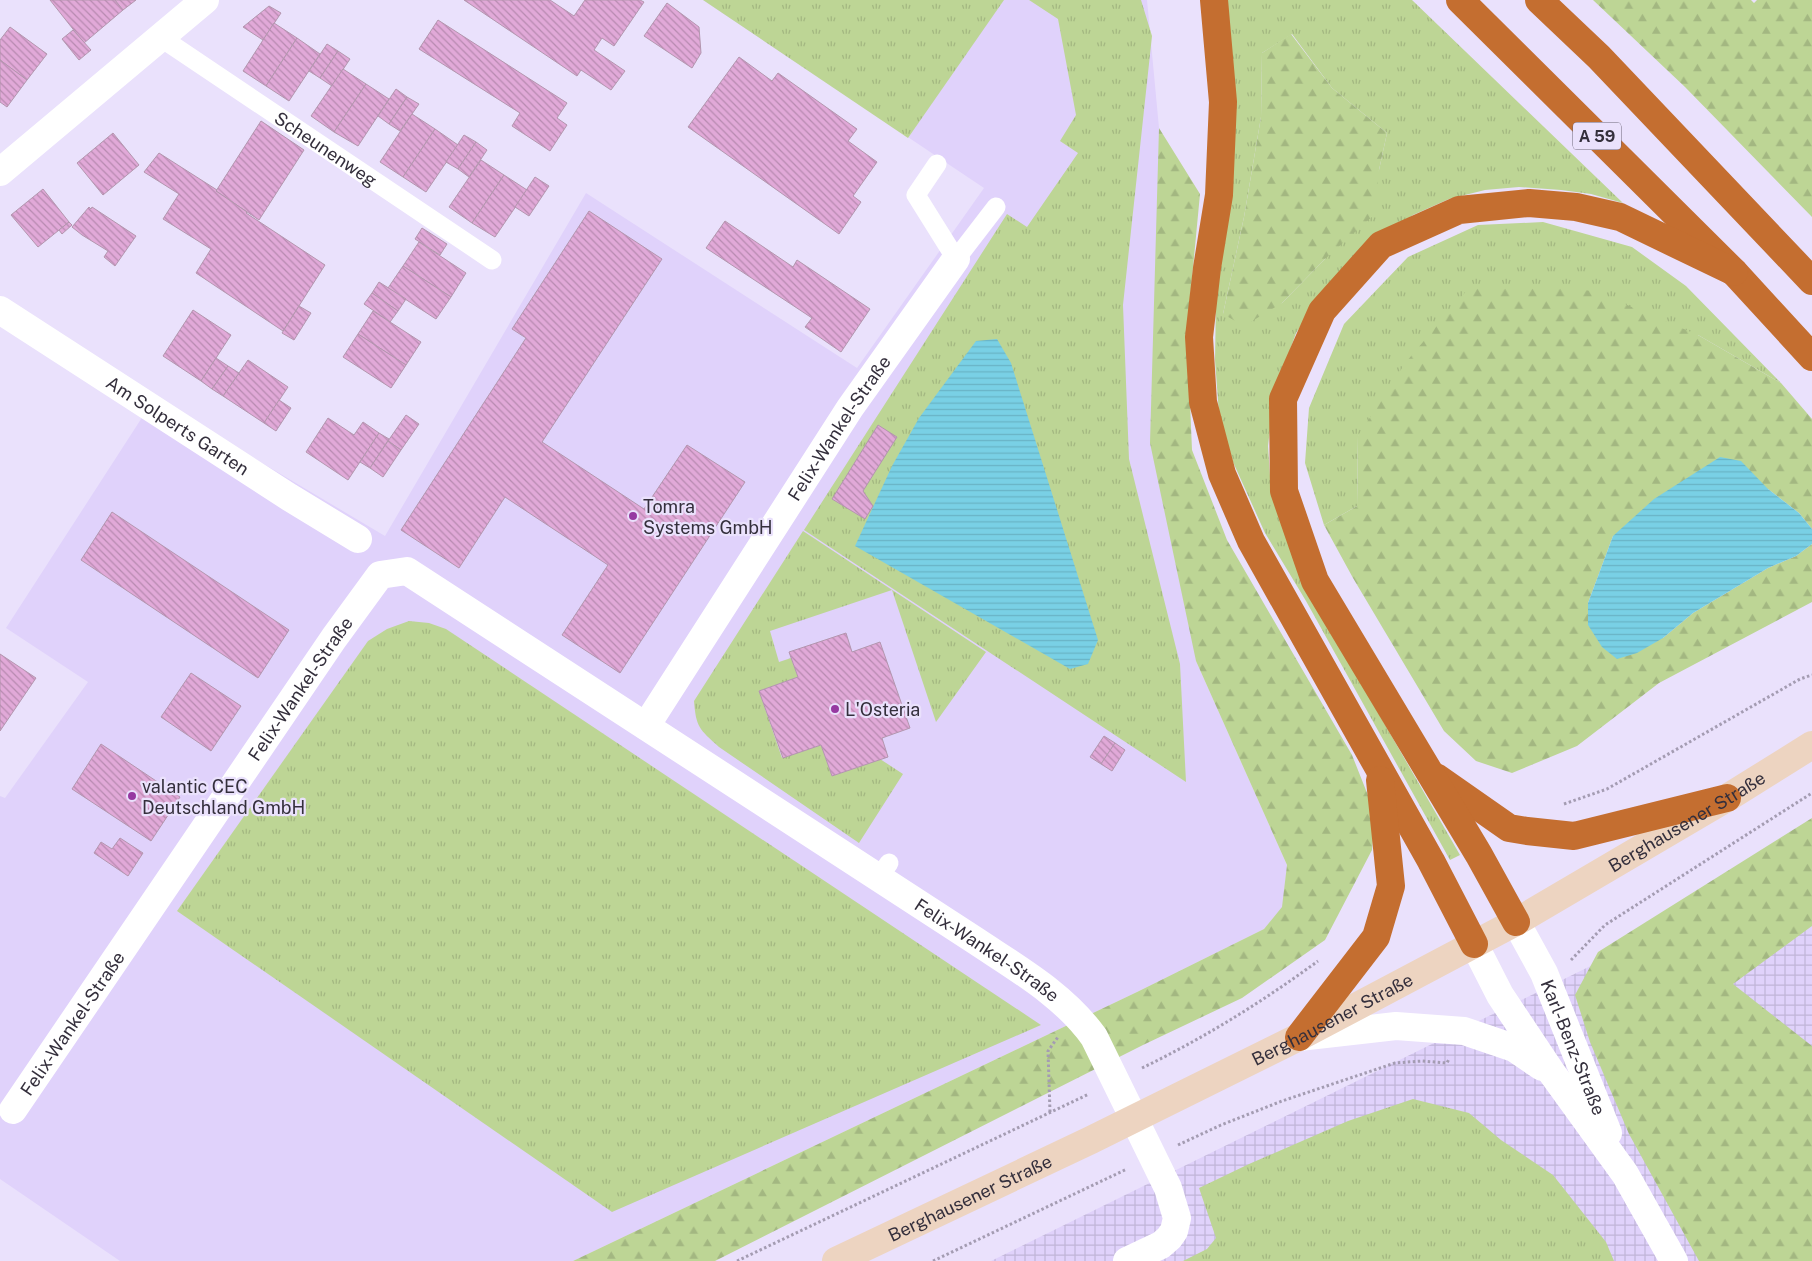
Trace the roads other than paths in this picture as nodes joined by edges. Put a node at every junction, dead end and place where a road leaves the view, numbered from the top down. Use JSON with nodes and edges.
{"nodes":[{"id":1,"x":205,"y":0,"type":"edge"},
{"id":2,"x":1214,"y":0,"type":"edge"},
{"id":3,"x":1460,"y":0,"type":"edge"},
{"id":4,"x":1539,"y":0,"type":"edge"},
{"id":5,"x":160,"y":37,"type":"junction"},
{"id":6,"x":937,"y":164,"type":"dead end"},
{"id":7,"x":0,"y":172,"type":"edge"},
{"id":8,"x":996,"y":207,"type":"dead end"},
{"id":9,"x":956,"y":259,"type":"junction"},
{"id":10,"x":492,"y":260,"type":"dead end"},
{"id":11,"x":1734,"y":272,"type":"junction"},
{"id":12,"x":1812,"y":281,"type":"edge"},
{"id":13,"x":0,"y":310,"type":"edge"},
{"id":14,"x":1812,"y":357,"type":"edge"},
{"id":15,"x":358,"y":539,"type":"dead end"},
{"id":16,"x":646,"y":726,"type":"junction"},
{"id":17,"x":1812,"y":745,"type":"edge"},
{"id":18,"x":1379,"y":768,"type":"junction"},
{"id":19,"x":1428,"y":771,"type":"junction"},
{"id":20,"x":1726,"y":798,"type":"junction"},
{"id":21,"x":1516,"y":922,"type":"junction"},
{"id":22,"x":1474,"y":944,"type":"junction"},
{"id":23,"x":1298,"y":1037,"type":"junction"},
{"id":24,"x":1552,"y":1074,"type":"junction"},
{"id":25,"x":13,"y":1110,"type":"dead end"},
{"id":26,"x":1625,"y":1174,"type":"junction"},
{"id":27,"x":836,"y":1261,"type":"edge"},
{"id":28,"x":1127,"y":1261,"type":"edge"},
{"id":29,"x":1674,"y":1261,"type":"edge"}],
"edges":[{"from":1,"to":5,"type":"street"},
{"from":2,"to":18,"type":"highway"},
{"from":3,"to":11,"type":"highway","number":"A 59"},
{"from":4,"to":12,"type":"highway"},
{"from":5,"to":7,"type":"street"},
{"from":5,"to":10,"type":"lane","name":"Scheunenweg"},
{"from":6,"to":9,"type":"lane"},
{"from":8,"to":9,"type":"lane"},
{"from":9,"to":16,"type":"street","name":"Felix-Wankel-Straße"},
{"from":11,"to":14,"type":"highway","number":"A 59"},
{"from":11,"to":19,"type":"highway"},
{"from":13,"to":15,"type":"street","name":"Am Solperts Garten"},
{"from":16,"to":25,"type":"street","name":"Felix-Wankel-Straße"},
{"from":16,"to":28,"type":"street","name":"Felix-Wankel-Straße"},
{"from":17,"to":20,"type":"main road","name":"Berghausener Straße"},
{"from":18,"to":22,"type":"highway"},
{"from":18,"to":23,"type":"highway"},
{"from":19,"to":20,"type":"highway"},
{"from":19,"to":21,"type":"highway"},
{"from":20,"to":21,"type":"main road","name":"Berghausener Straße"},
{"from":21,"to":22,"type":"main road","name":"Berghausener Straße"},
{"from":21,"to":26,"type":"street","name":"Karl-Benz-Straße"},
{"from":22,"to":23,"type":"main road","name":"Berghausener Straße"},
{"from":22,"to":24,"type":"street","name":"Karl-Benz-Straße"},
{"from":23,"to":24,"type":"street","name":"Karl-Benz-Straße"},
{"from":23,"to":27,"type":"main road","name":"Berghausener Straße"},
{"from":24,"to":26,"type":"street","name":"Karl-Benz-Straße"},
{"from":26,"to":29,"type":"street","name":"Karl-Benz-Straße"}]}
